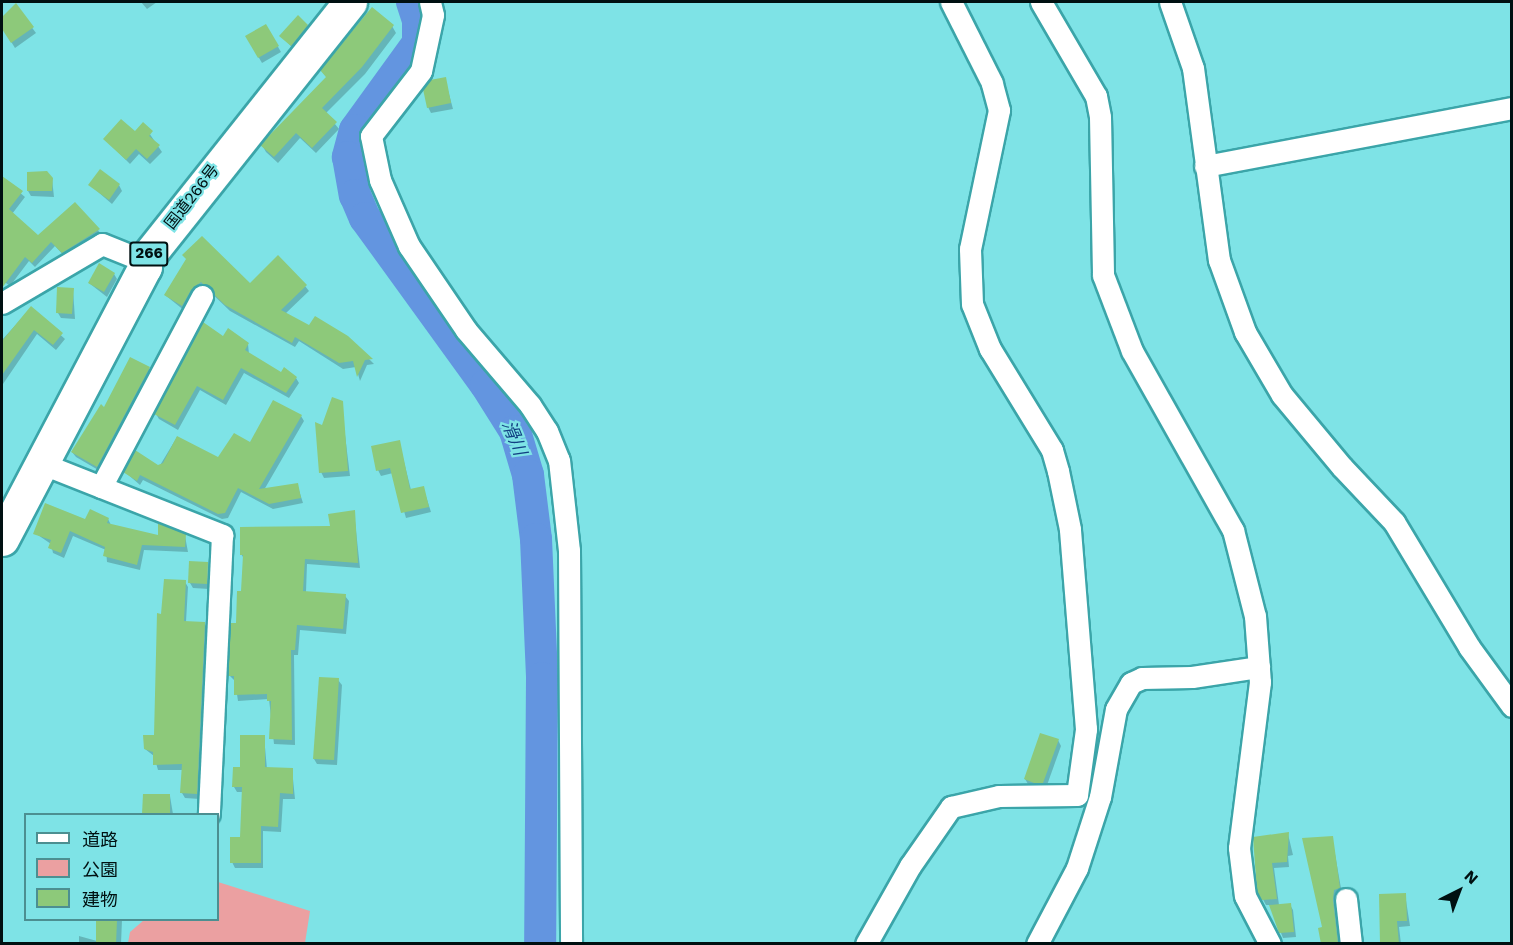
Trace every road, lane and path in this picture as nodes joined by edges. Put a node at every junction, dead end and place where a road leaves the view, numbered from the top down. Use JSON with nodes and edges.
{"nodes":[{"id":1,"x":350,"y":2,"type":"edge"},
{"id":2,"x":430,"y":2,"type":"edge"},
{"id":3,"x":951,"y":2,"type":"edge"},
{"id":4,"x":1041,"y":2,"type":"edge"},
{"id":5,"x":1170,"y":2,"type":"edge"},
{"id":6,"x":1512,"y":108,"type":"edge"},
{"id":7,"x":1204,"y":166,"type":"junction"},
{"id":8,"x":144,"y":261,"type":"junction"},
{"id":9,"x":202,"y":296,"type":"dead end"},
{"id":10,"x":2,"y":303,"type":"edge"},
{"id":11,"x":44,"y":464,"type":"junction"},
{"id":12,"x":101,"y":487,"type":"junction"},
{"id":13,"x":2,"y":539,"type":"edge"},
{"id":14,"x":1259,"y":667,"type":"junction"},
{"id":15,"x":1508,"y":697,"type":"edge"},
{"id":16,"x":209,"y":813,"type":"edge"},
{"id":17,"x":1346,"y":899,"type":"dead end"},
{"id":18,"x":571,"y":944,"type":"edge"},
{"id":19,"x":866,"y":944,"type":"edge"},
{"id":20,"x":1037,"y":944,"type":"edge"},
{"id":21,"x":1270,"y":944,"type":"edge"},
{"id":22,"x":1351,"y":944,"type":"edge"}],
"edges":[{"from":1,"to":8,"type":"highway","name":"国道266号","number":"266"},
{"from":2,"to":18,"type":"street"},
{"from":3,"to":19,"type":"street"},
{"from":4,"to":14,"type":"street"},
{"from":5,"to":7,"type":"street"},
{"from":6,"to":7,"type":"street"},
{"from":7,"to":15,"type":"street"},
{"from":8,"to":10,"type":"street"},
{"from":8,"to":11,"type":"highway","name":"国道266号","number":"266"},
{"from":9,"to":12,"type":"street"},
{"from":11,"to":12,"type":"street"},
{"from":11,"to":13,"type":"highway","name":"国道266号","number":"266"},
{"from":12,"to":16,"type":"street"},
{"from":14,"to":20,"type":"street"},
{"from":14,"to":21,"type":"street"},
{"from":17,"to":22,"type":"street"}]}
